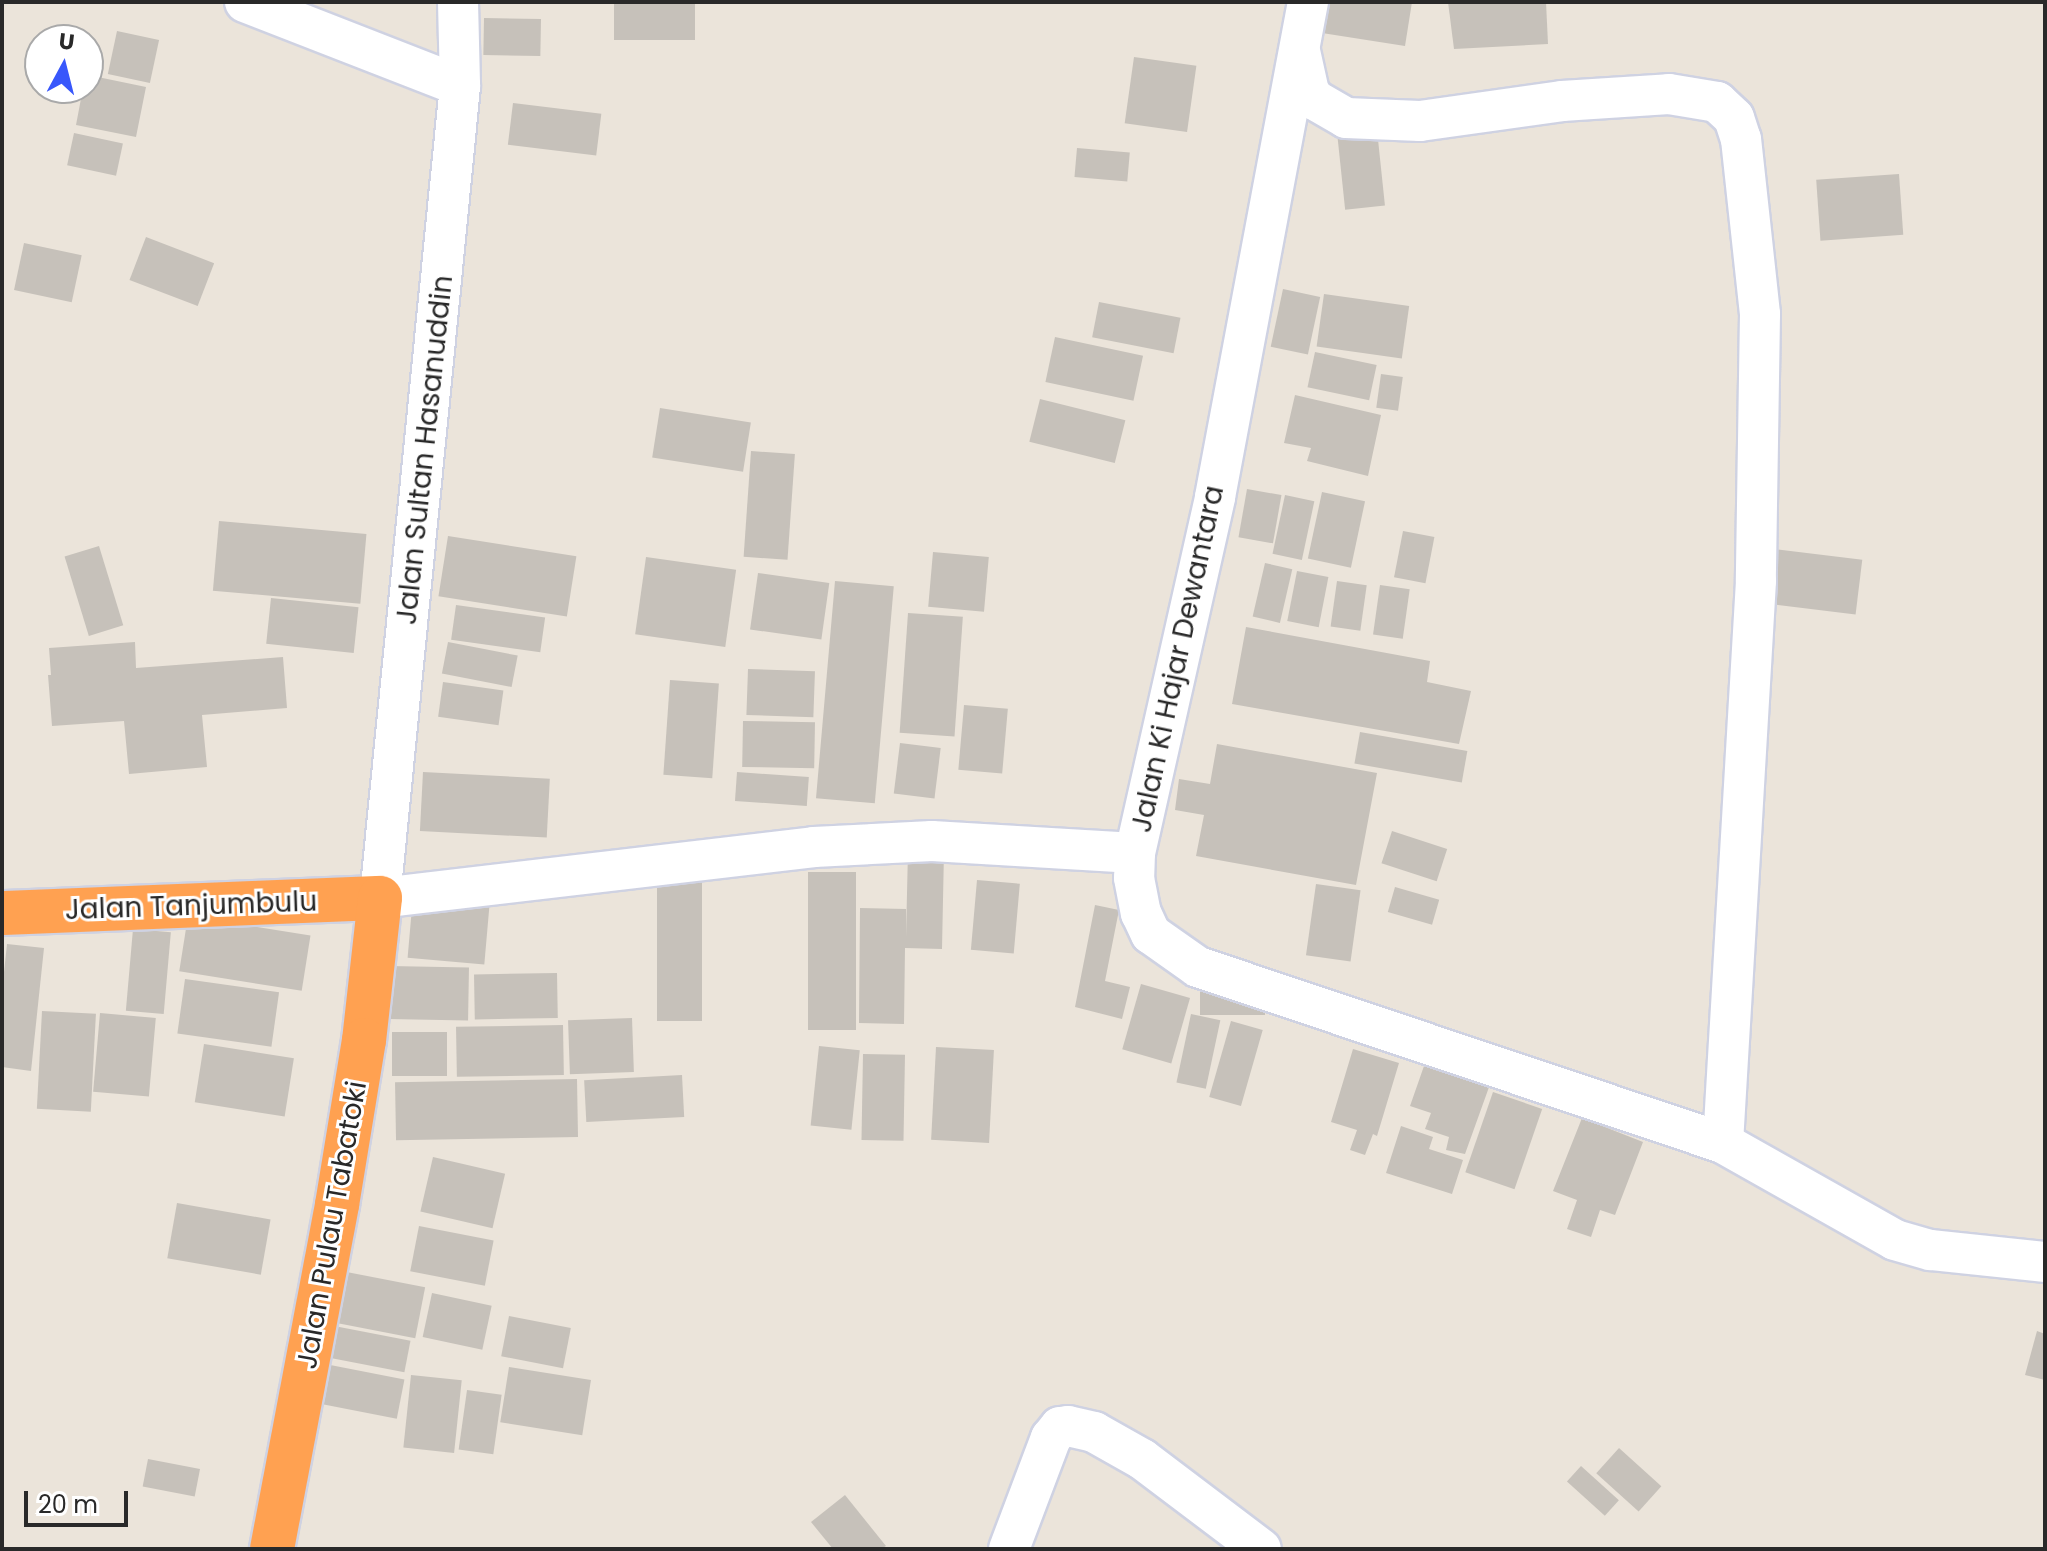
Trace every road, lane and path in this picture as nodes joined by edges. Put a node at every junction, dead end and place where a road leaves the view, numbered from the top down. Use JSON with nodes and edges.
{"nodes":[{"id":1,"x":245,"y":2,"type":"edge"},
{"id":2,"x":458,"y":2,"type":"edge"},
{"id":3,"x":1308,"y":2,"type":"edge"},
{"id":4,"x":1299,"y":43,"type":"junction"},
{"id":5,"x":460,"y":86,"type":"junction"},
{"id":6,"x":1135,"y":853,"type":"junction"},
{"id":7,"x":380,"y":898,"type":"junction"},
{"id":8,"x":2,"y":913,"type":"edge"},
{"id":9,"x":1723,"y":1143,"type":"junction"},
{"id":10,"x":2045,"y":1262,"type":"edge"},
{"id":11,"x":272,"y":1549,"type":"edge"},
{"id":12,"x":1009,"y":1549,"type":"edge"},
{"id":13,"x":1261,"y":1549,"type":"edge"}],
"edges":[{"from":1,"to":5,"type":"street"},
{"from":2,"to":5,"type":"street","name":"Jalan Sultan Hasanuddin"},
{"from":3,"to":4,"type":"street","name":"Jalan Ki Hajar Dewantara"},
{"from":4,"to":6,"type":"street","name":"Jalan Ki Hajar Dewantara"},
{"from":4,"to":9,"type":"street"},
{"from":5,"to":7,"type":"street","name":"Jalan Sultan Hasanuddin"},
{"from":6,"to":7,"type":"street","name":"Jalan Ki Hajar Dewantara"},
{"from":6,"to":9,"type":"street"},
{"from":7,"to":8,"type":"highway","name":"Jalan Tanjumbulu"},
{"from":7,"to":11,"type":"highway","name":"Jalan Pulau Tabatoki"},
{"from":9,"to":10,"type":"street"},
{"from":12,"to":13,"type":"street"}]}
